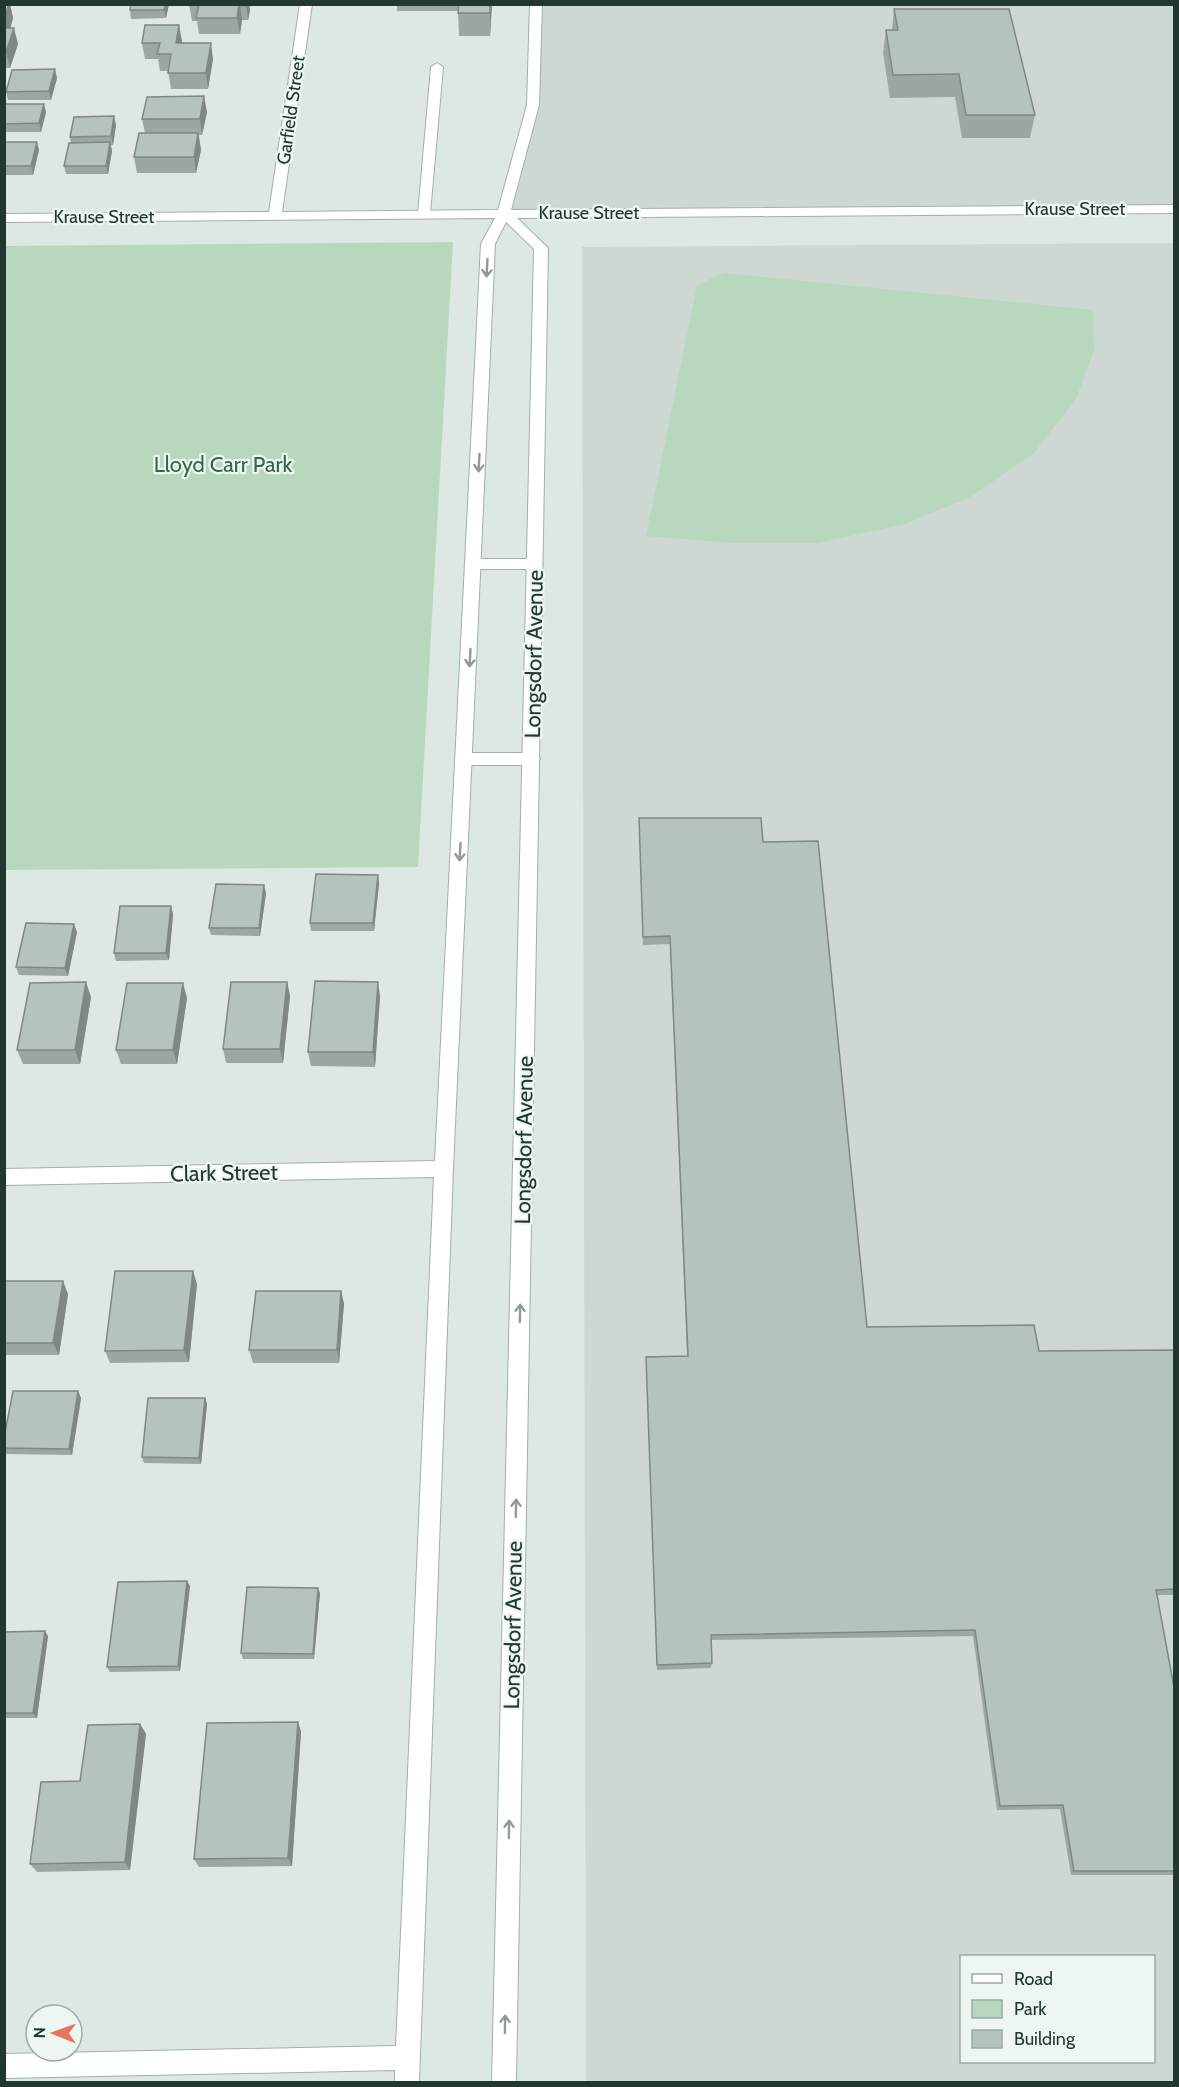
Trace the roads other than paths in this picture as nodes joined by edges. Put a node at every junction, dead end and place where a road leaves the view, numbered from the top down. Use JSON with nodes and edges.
{"nodes":[{"id":1,"x":306,"y":4,"type":"edge"},
{"id":2,"x":536,"y":4,"type":"edge"},
{"id":3,"x":437,"y":67,"type":"dead end"},
{"id":4,"x":1174,"y":209,"type":"edge"},
{"id":5,"x":504,"y":213,"type":"junction"},
{"id":6,"x":424,"y":214,"type":"junction"},
{"id":7,"x":275,"y":216,"type":"junction"},
{"id":8,"x":4,"y":218,"type":"edge"},
{"id":9,"x":474,"y":564,"type":"junction"},
{"id":10,"x":535,"y":564,"type":"junction"},
{"id":11,"x":465,"y":759,"type":"junction"},
{"id":12,"x":532,"y":759,"type":"junction"},
{"id":13,"x":444,"y":1169,"type":"junction"},
{"id":14,"x":4,"y":1177,"type":"edge"},
{"id":15,"x":408,"y":2058,"type":"junction"},
{"id":16,"x":4,"y":2066,"type":"edge"},
{"id":17,"x":407,"y":2082,"type":"edge"},
{"id":18,"x":504,"y":2082,"type":"edge"}],
"edges":[{"from":1,"to":7,"type":"street","name":"Garfield Street"},
{"from":2,"to":5,"type":"street"},
{"from":3,"to":6,"type":"street"},
{"from":4,"to":5,"type":"street","name":"Krause Street"},
{"from":5,"to":6,"type":"street","name":"Krause Street"},
{"from":5,"to":9,"type":"street","one_way":true},
{"from":5,"to":10,"type":"street","name":"Longsdorf Avenue"},
{"from":6,"to":7,"type":"street","name":"Krause Street"},
{"from":7,"to":8,"type":"street","name":"Krause Street"},
{"from":9,"to":10,"type":"street"},
{"from":9,"to":11,"type":"street","one_way":true},
{"from":10,"to":12,"type":"street","name":"Longsdorf Avenue"},
{"from":11,"to":12,"type":"street"},
{"from":11,"to":13,"type":"street","one_way":true},
{"from":18,"to":12,"type":"street","name":"Longsdorf Avenue","one_way":true},
{"from":13,"to":14,"type":"street","name":"Clark Street"},
{"from":13,"to":15,"type":"street"},
{"from":15,"to":16,"type":"street"},
{"from":15,"to":17,"type":"street"}]}
